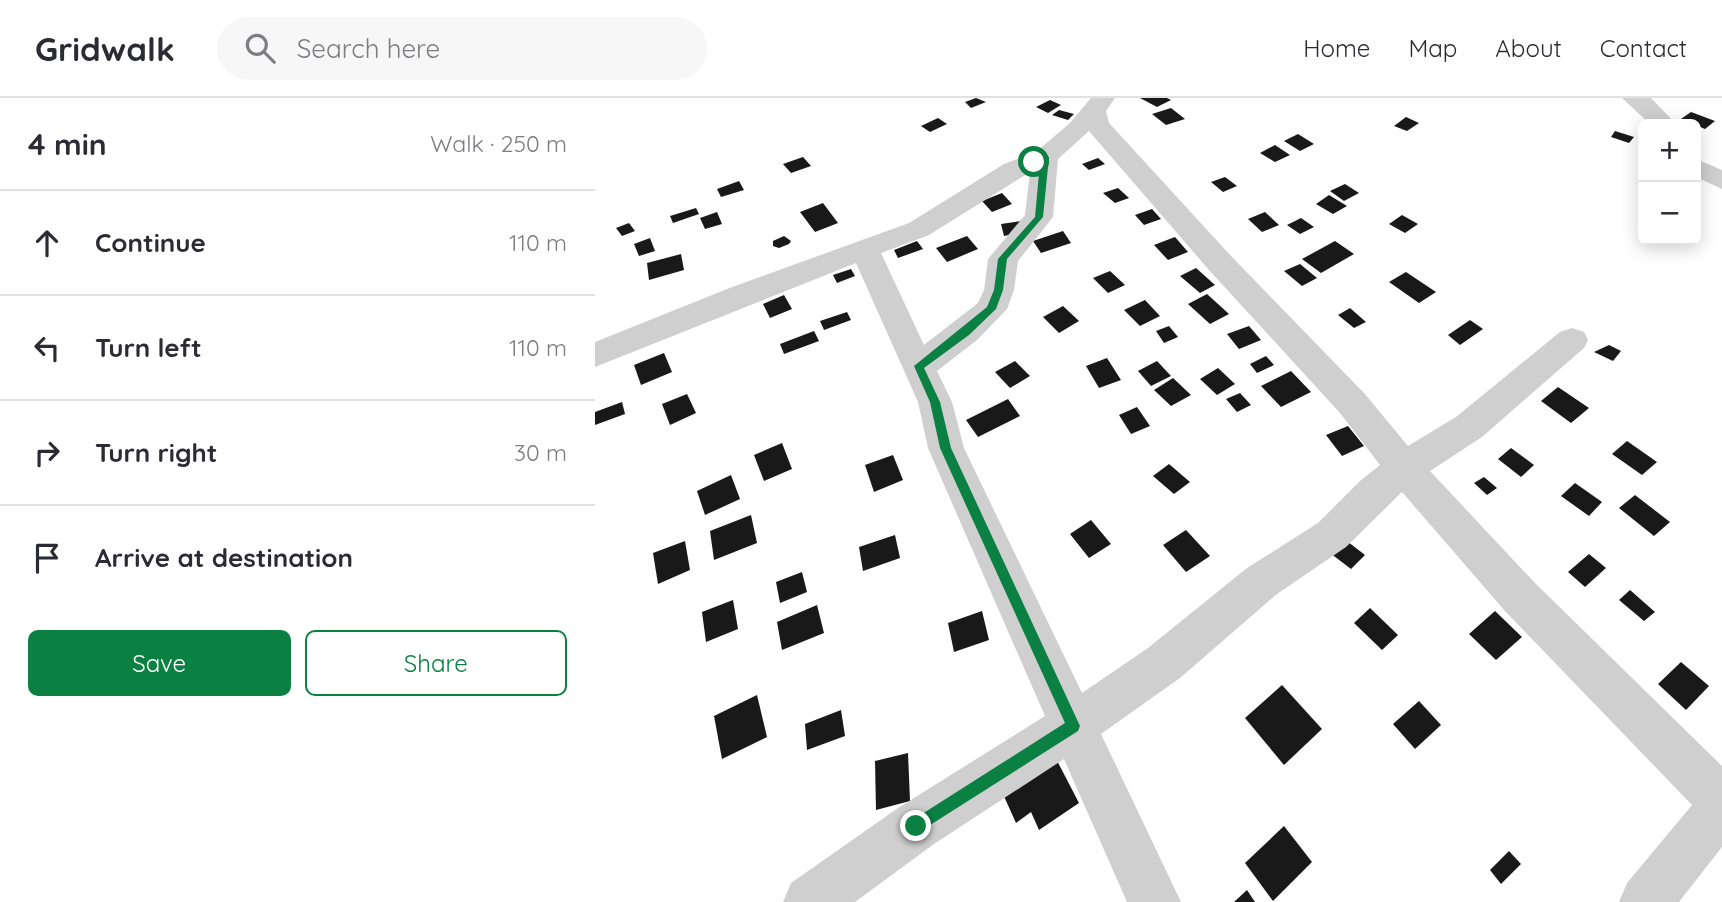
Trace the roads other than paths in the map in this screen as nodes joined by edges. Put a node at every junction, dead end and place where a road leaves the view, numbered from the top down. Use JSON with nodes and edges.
{"nodes":[{"id":1,"x":1634,"y":98,"type":"edge"},
{"id":2,"x":1098,"y":105,"type":"edge"},
{"id":3,"x":1659,"y":119,"type":"edge"},
{"id":4,"x":1045,"y":157,"type":"junction"},
{"id":5,"x":1701,"y":170,"type":"edge"},
{"id":6,"x":1722,"y":181,"type":"edge"},
{"id":7,"x":865,"y":250,"type":"junction"},
{"id":8,"x":1573,"y":340,"type":"dead end"},
{"id":9,"x":595,"y":355,"type":"edge"},
{"id":10,"x":919,"y":366,"type":"junction"},
{"id":11,"x":1403,"y":468,"type":"junction"},
{"id":12,"x":1073,"y":726,"type":"junction"},
{"id":13,"x":1722,"y":801,"type":"edge"},
{"id":14,"x":1722,"y":807,"type":"edge"},
{"id":15,"x":810,"y":902,"type":"edge"},
{"id":16,"x":1154,"y":902,"type":"edge"},
{"id":17,"x":1646,"y":902,"type":"edge"}],
"edges":[{"from":1,"to":3,"type":"street"},
{"from":2,"to":4,"type":"street"},
{"from":2,"to":11,"type":"street"},
{"from":4,"to":7,"type":"street"},
{"from":4,"to":10,"type":"street"},
{"from":5,"to":6,"type":"street"},
{"from":7,"to":9,"type":"street"},
{"from":7,"to":10,"type":"street"},
{"from":8,"to":11,"type":"street"},
{"from":10,"to":12,"type":"street"},
{"from":11,"to":12,"type":"street"},
{"from":11,"to":13,"type":"street"},
{"from":12,"to":15,"type":"street"},
{"from":12,"to":16,"type":"street"},
{"from":14,"to":17,"type":"street"}]}
